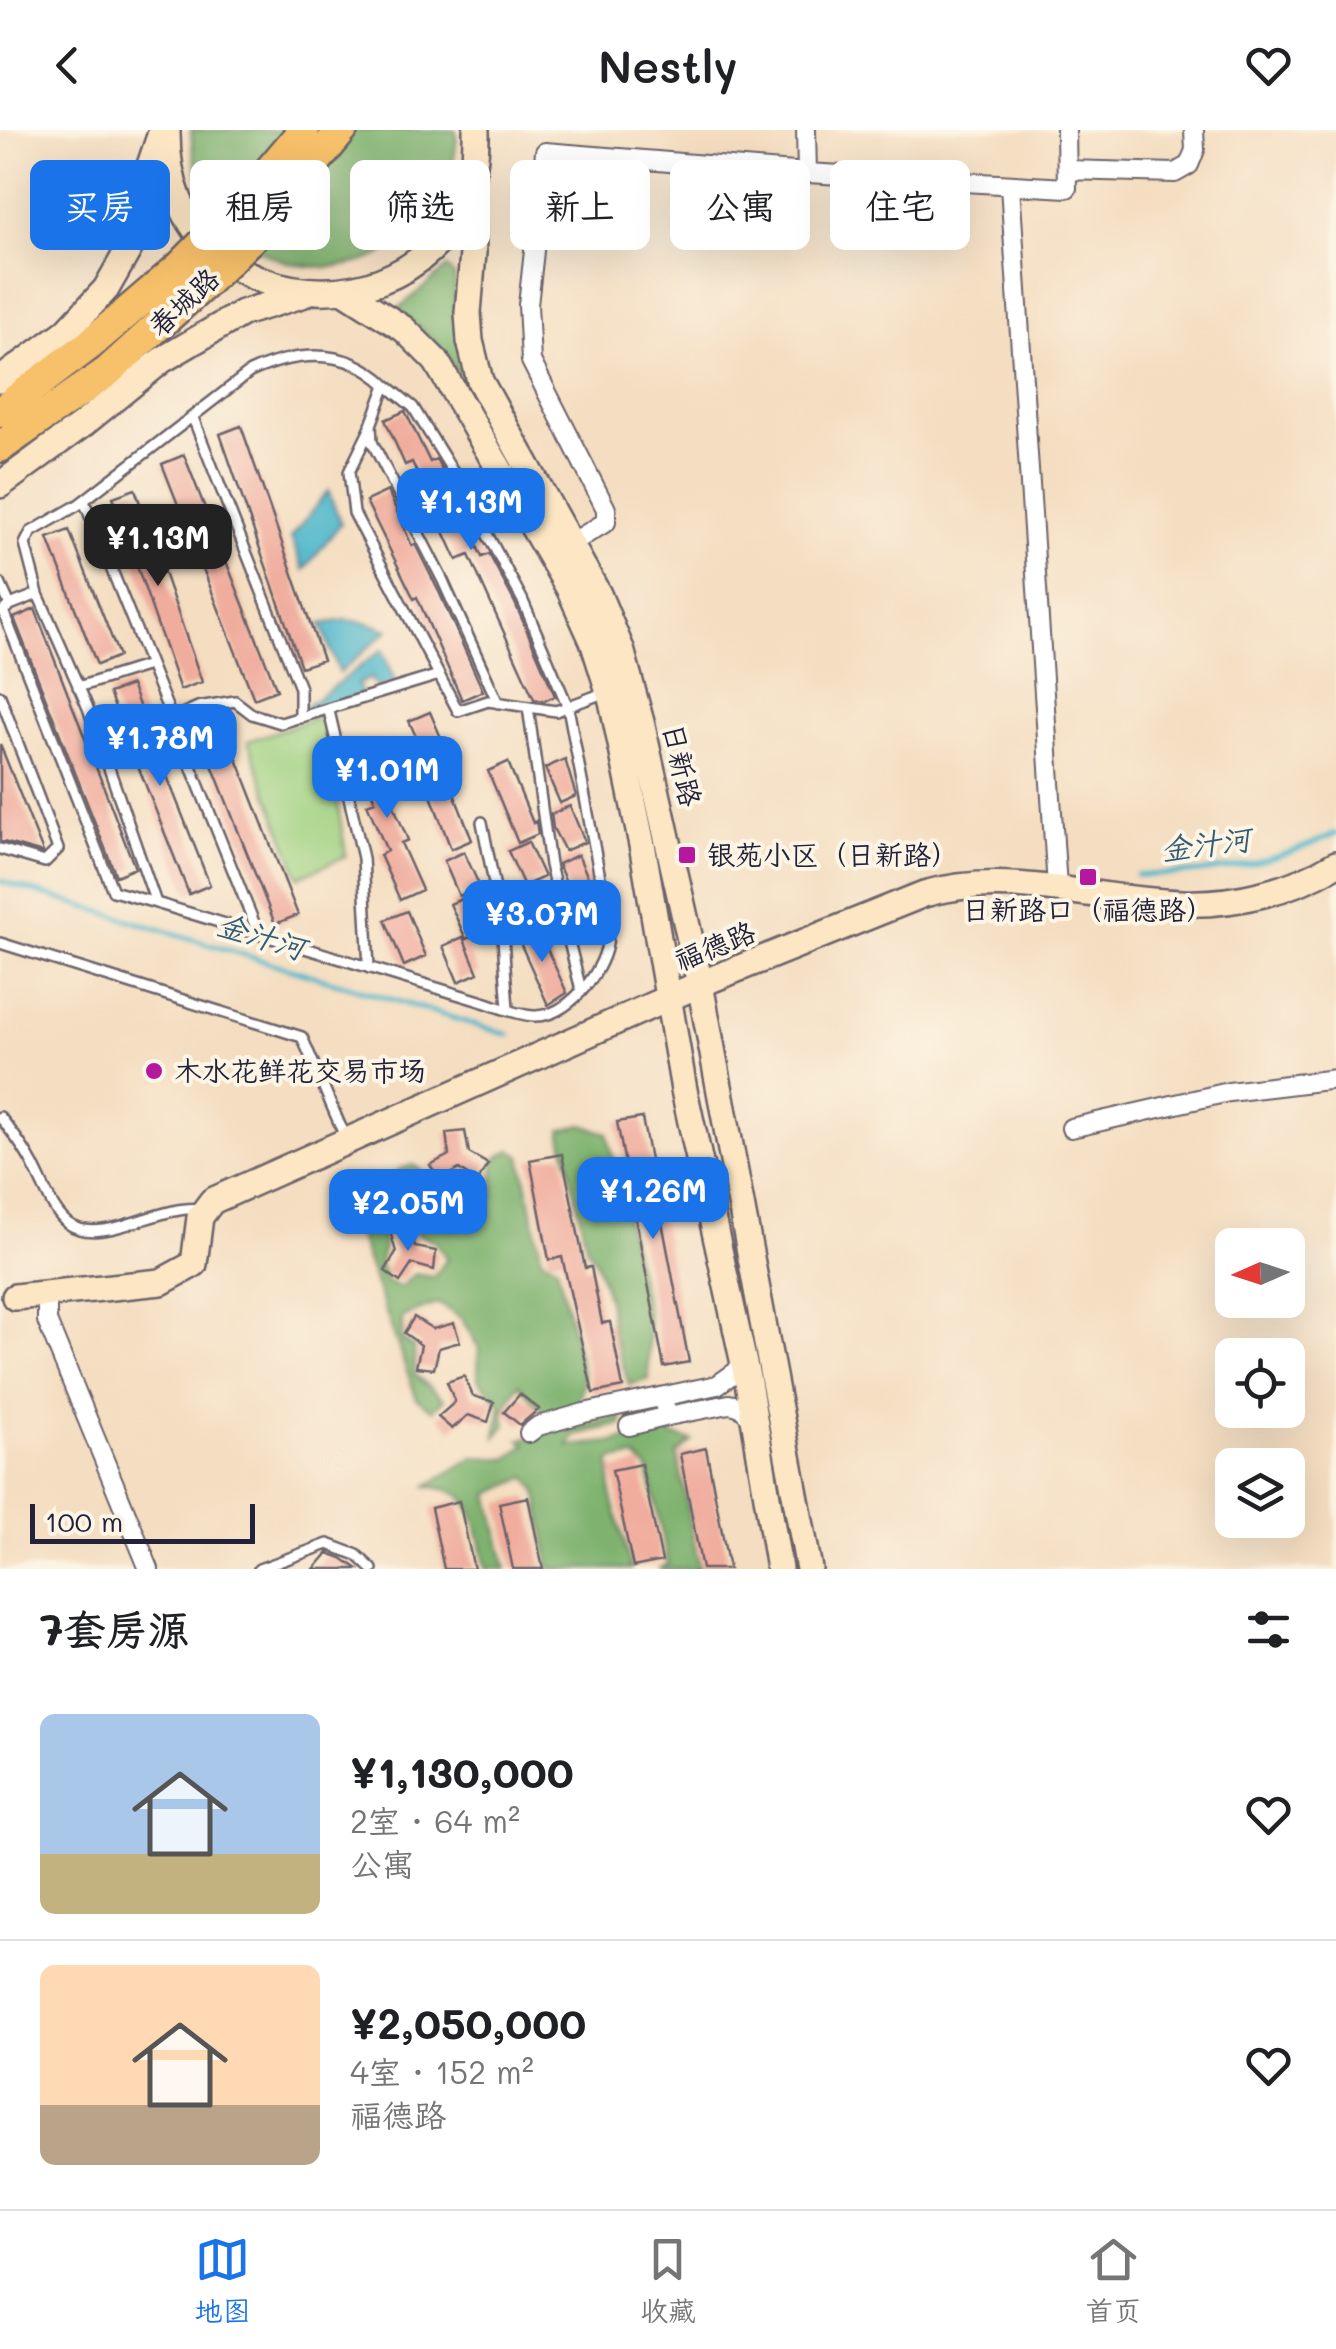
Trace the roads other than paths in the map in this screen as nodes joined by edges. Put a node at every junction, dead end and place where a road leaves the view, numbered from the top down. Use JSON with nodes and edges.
{"nodes":[{"id":1,"x":165,"y":130,"type":"edge"},
{"id":2,"x":304,"y":130,"type":"edge"},
{"id":3,"x":342,"y":130,"type":"edge"},
{"id":4,"x":806,"y":130,"type":"edge"},
{"id":5,"x":1066,"y":130,"type":"edge"},
{"id":6,"x":1194,"y":130,"type":"edge"},
{"id":7,"x":477,"y":134,"type":"edge"},
{"id":8,"x":285,"y":160,"type":"edge"},
{"id":9,"x":311,"y":160,"type":"edge"},
{"id":10,"x":473,"y":160,"type":"edge"},
{"id":11,"x":807,"y":160,"type":"edge"},
{"id":12,"x":670,"y":162,"type":"edge"},
{"id":13,"x":1067,"y":170,"type":"junction"},
{"id":14,"x":810,"y":173,"type":"edge"},
{"id":15,"x":1010,"y":186,"type":"junction"},
{"id":16,"x":218,"y":250,"type":"edge"},
{"id":17,"x":428,"y":250,"type":"edge"},
{"id":18,"x":473,"y":250,"type":"edge"},
{"id":19,"x":191,"y":277,"type":"junction"},
{"id":20,"x":346,"y":292,"type":"junction"},
{"id":21,"x":307,"y":293,"type":"junction"},
{"id":22,"x":0,"y":380,"type":"edge"},
{"id":23,"x":386,"y":385,"type":"junction"},
{"id":24,"x":0,"y":412,"type":"edge"},
{"id":25,"x":193,"y":418,"type":"junction"},
{"id":26,"x":372,"y":425,"type":"junction"},
{"id":27,"x":0,"y":447,"type":"edge"},
{"id":28,"x":0,"y":485,"type":"edge"},
{"id":29,"x":84,"y":500,"type":"junction"},
{"id":30,"x":570,"y":544,"type":"junction"},
{"id":31,"x":0,"y":583,"type":"edge"},
{"id":32,"x":38,"y":594,"type":"junction"},
{"id":33,"x":10,"y":605,"type":"junction"},
{"id":34,"x":149,"y":665,"type":"junction"},
{"id":35,"x":439,"y":676,"type":"junction"},
{"id":36,"x":78,"y":687,"type":"junction"},
{"id":37,"x":609,"y":691,"type":"junction"},
{"id":38,"x":0,"y":696,"type":"edge"},
{"id":39,"x":498,"y":702,"type":"junction"},
{"id":40,"x":528,"y":707,"type":"junction"},
{"id":41,"x":568,"y":707,"type":"junction"},
{"id":42,"x":330,"y":711,"type":"junction"},
{"id":43,"x":300,"y":718,"type":"junction"},
{"id":44,"x":172,"y":719,"type":"junction"},
{"id":45,"x":482,"y":822,"type":"dead end"},
{"id":46,"x":0,"y":848,"type":"edge"},
{"id":47,"x":1336,"y":864,"type":"edge"},
{"id":48,"x":1057,"y":886,"type":"junction"},
{"id":49,"x":156,"y":904,"type":"junction"},
{"id":50,"x":258,"y":934,"type":"junction"},
{"id":51,"x":0,"y":942,"type":"edge"},
{"id":52,"x":369,"y":968,"type":"junction"},
{"id":53,"x":700,"y":984,"type":"junction"},
{"id":54,"x":581,"y":990,"type":"junction"},
{"id":55,"x":670,"y":998,"type":"junction"},
{"id":56,"x":508,"y":1009,"type":"junction"},
{"id":57,"x":1336,"y":1079,"type":"edge"},
{"id":58,"x":0,"y":1117,"type":"edge"},
{"id":59,"x":1071,"y":1128,"type":"dead end"},
{"id":60,"x":346,"y":1140,"type":"junction"},
{"id":61,"x":204,"y":1209,"type":"junction"},
{"id":62,"x":47,"y":1294,"type":"junction"},
{"id":63,"x":14,"y":1297,"type":"dead end"},
{"id":64,"x":743,"y":1358,"type":"junction"},
{"id":65,"x":662,"y":1396,"type":"junction"},
{"id":66,"x":668,"y":1416,"type":"junction"},
{"id":67,"x":756,"y":1422,"type":"junction"},
{"id":68,"x":630,"y":1426,"type":"dead end"},
{"id":69,"x":529,"y":1433,"type":"dead end"},
{"id":70,"x":149,"y":1569,"type":"edge"},
{"id":71,"x":258,"y":1569,"type":"edge"},
{"id":72,"x":372,"y":1569,"type":"edge"},
{"id":73,"x":783,"y":1569,"type":"edge"},
{"id":74,"x":811,"y":1569,"type":"edge"}],
"edges":[{"from":1,"to":21,"type":"main road"},
{"from":1,"to":22,"type":"main road"},
{"from":2,"to":8,"type":"main road","name":"春城路"},
{"from":3,"to":9,"type":"main road","name":"春城路"},
{"from":4,"to":11,"type":"street"},
{"from":5,"to":13,"type":"street"},
{"from":6,"to":13,"type":"street"},
{"from":7,"to":10,"type":"main road"},
{"from":12,"to":30,"type":"street"},
{"from":13,"to":15,"type":"street"},
{"from":14,"to":15,"type":"street"},
{"from":15,"to":48,"type":"street"},
{"from":16,"to":19,"type":"main road","name":"春城路","bridge":true},
{"from":17,"to":20,"type":"main road"},
{"from":18,"to":30,"type":"main road","name":"日新路"},
{"from":19,"to":24,"type":"main road","name":"春城路"},
{"from":19,"to":27,"type":"main road","name":"春城路"},
{"from":20,"to":21,"type":"main road"},
{"from":20,"to":37,"type":"main road","name":"日新路"},
{"from":21,"to":28,"type":"main road"},
{"from":23,"to":25,"type":"lane"},
{"from":23,"to":26,"type":"lane"},
{"from":23,"to":41,"type":"lane"},
{"from":25,"to":29,"type":"lane"},
{"from":25,"to":43,"type":"lane"},
{"from":26,"to":35,"type":"lane"},
{"from":26,"to":39,"type":"lane"},
{"from":29,"to":32,"type":"lane"},
{"from":29,"to":34,"type":"lane"},
{"from":30,"to":53,"type":"main road","name":"日新路"},
{"from":31,"to":33,"type":"lane"},
{"from":32,"to":33,"type":"lane"},
{"from":32,"to":36,"type":"lane"},
{"from":33,"to":49,"type":"lane"},
{"from":34,"to":36,"type":"lane"},
{"from":34,"to":44,"type":"lane"},
{"from":35,"to":39,"type":"lane"},
{"from":35,"to":42,"type":"lane"},
{"from":36,"to":49,"type":"lane"},
{"from":37,"to":41,"type":"lane"},
{"from":37,"to":55,"type":"main road","name":"日新路"},
{"from":38,"to":46,"type":"lane"},
{"from":39,"to":40,"type":"lane"},
{"from":40,"to":41,"type":"lane"},
{"from":40,"to":54,"type":"lane"},
{"from":41,"to":54,"type":"lane"},
{"from":42,"to":43,"type":"lane"},
{"from":42,"to":52,"type":"lane"},
{"from":43,"to":44,"type":"lane"},
{"from":44,"to":50,"type":"lane"},
{"from":45,"to":56,"type":"lane"},
{"from":47,"to":48,"type":"main road","name":"福德路"},
{"from":48,"to":53,"type":"main road","name":"福德路"},
{"from":49,"to":50,"type":"lane"},
{"from":50,"to":52,"type":"lane"},
{"from":51,"to":60,"type":"lane"},
{"from":52,"to":56,"type":"lane"},
{"from":53,"to":55,"type":"main road","name":"福德路"},
{"from":53,"to":74,"type":"main road","name":"日新路"},
{"from":54,"to":56,"type":"lane"},
{"from":55,"to":60,"type":"main road","name":"福德路"},
{"from":55,"to":64,"type":"main road","name":"日新路"},
{"from":57,"to":59,"type":"street"},
{"from":58,"to":61,"type":"lane"},
{"from":60,"to":61,"type":"main road","name":"福德路"},
{"from":61,"to":62,"type":"main road"},
{"from":62,"to":63,"type":"main road"},
{"from":62,"to":70,"type":"street"},
{"from":64,"to":65,"type":"street"},
{"from":64,"to":67,"type":"main road","name":"日新路"},
{"from":65,"to":66,"type":"street"},
{"from":65,"to":69,"type":"street"},
{"from":66,"to":67,"type":"street"},
{"from":66,"to":68,"type":"street"},
{"from":67,"to":73,"type":"main road","name":"日新路"},
{"from":71,"to":72,"type":"lane"}]}
